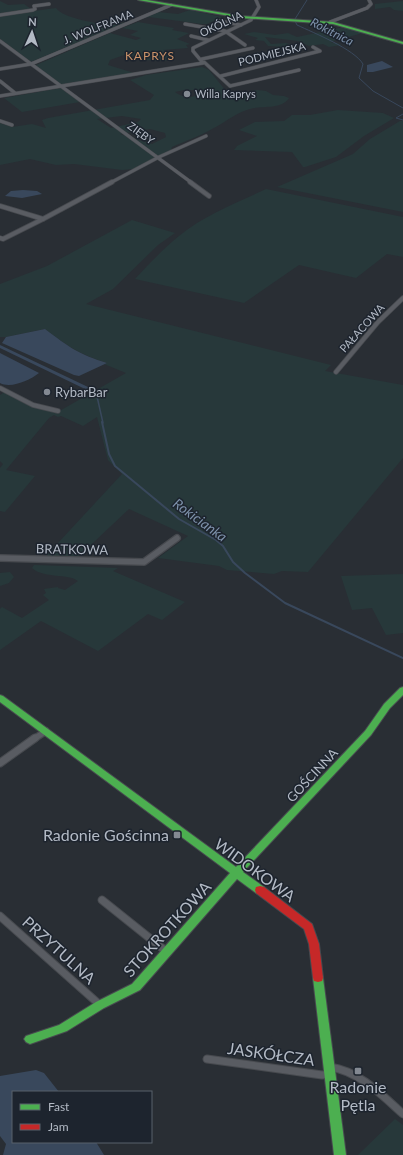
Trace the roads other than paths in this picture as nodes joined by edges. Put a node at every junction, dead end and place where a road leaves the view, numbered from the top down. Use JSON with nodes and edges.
{"nodes":[{"id":1,"x":142,"y":0,"type":"edge"},
{"id":2,"x":256,"y":0,"type":"edge"},
{"id":3,"x":369,"y":0,"type":"edge"},
{"id":4,"x":49,"y":4,"type":"dead end"},
{"id":5,"x":171,"y":5,"type":"junction"},
{"id":6,"x":0,"y":15,"type":"edge"},
{"id":7,"x":252,"y":18,"type":"junction"},
{"id":8,"x":220,"y":21,"type":"dead end"},
{"id":9,"x":330,"y":22,"type":"junction"},
{"id":10,"x":185,"y":24,"type":"dead end"},
{"id":11,"x":241,"y":25,"type":"junction"},
{"id":12,"x":226,"y":31,"type":"junction"},
{"id":13,"x":191,"y":36,"type":"dead end"},
{"id":14,"x":209,"y":40,"type":"junction"},
{"id":15,"x":0,"y":41,"type":"edge"},
{"id":16,"x":403,"y":43,"type":"edge"},
{"id":17,"x":246,"y":45,"type":"dead end"},
{"id":18,"x":7,"y":46,"type":"junction"},
{"id":19,"x":0,"y":47,"type":"edge"},
{"id":20,"x":313,"y":47,"type":"dead end"},
{"id":21,"x":253,"y":48,"type":"dead end"},
{"id":22,"x":203,"y":61,"type":"junction"},
{"id":23,"x":31,"y":64,"type":"junction"},
{"id":24,"x":0,"y":69,"type":"edge"},
{"id":25,"x":299,"y":70,"type":"dead end"},
{"id":26,"x":221,"y":76,"type":"junction"},
{"id":27,"x":0,"y":81,"type":"edge"},
{"id":28,"x":61,"y":87,"type":"junction"},
{"id":29,"x":15,"y":93,"type":"junction"},
{"id":30,"x":0,"y":96,"type":"edge"},
{"id":31,"x":0,"y":121,"type":"edge"},
{"id":32,"x":12,"y":125,"type":"dead end"},
{"id":33,"x":206,"y":136,"type":"dead end"},
{"id":34,"x":159,"y":157,"type":"junction"},
{"id":35,"x":209,"y":196,"type":"dead end"},
{"id":36,"x":0,"y":206,"type":"edge"},
{"id":37,"x":43,"y":219,"type":"junction"},
{"id":38,"x":0,"y":238,"type":"edge"},
{"id":39,"x":403,"y":298,"type":"edge"},
{"id":40,"x":336,"y":372,"type":"dead end"},
{"id":41,"x":0,"y":388,"type":"edge"},
{"id":42,"x":58,"y":411,"type":"dead end"},
{"id":43,"x":177,"y":538,"type":"dead end"},
{"id":44,"x":0,"y":558,"type":"edge"},
{"id":45,"x":403,"y":690,"type":"edge"},
{"id":46,"x":0,"y":698,"type":"edge"},
{"id":47,"x":46,"y":731,"type":"junction"},
{"id":48,"x":0,"y":763,"type":"edge"},
{"id":49,"x":236,"y":874,"type":"junction"},
{"id":50,"x":102,"y":900,"type":"dead end"},
{"id":51,"x":0,"y":916,"type":"edge"},
{"id":52,"x":168,"y":952,"type":"junction"},
{"id":53,"x":100,"y":1005,"type":"junction"},
{"id":54,"x":30,"y":1040,"type":"dead end"},
{"id":55,"x":207,"y":1059,"type":"dead end"},
{"id":56,"x":331,"y":1070,"type":"junction"},
{"id":57,"x":403,"y":1114,"type":"edge"},
{"id":58,"x":340,"y":1155,"type":"edge"}],
"edges":[{"from":1,"to":5,"type":"street"},
{"from":2,"to":7,"type":"street"},
{"from":3,"to":9,"type":"street"},
{"from":4,"to":6,"type":"street"},
{"from":5,"to":7,"type":"street"},
{"from":5,"to":23,"type":"street","name":"J. WOLFRAMA"},
{"from":7,"to":9,"type":"street"},
{"from":7,"to":11,"type":"street","name":"OKÓLNA"},
{"from":8,"to":11,"type":"street"},
{"from":9,"to":16,"type":"street"},
{"from":10,"to":12,"type":"street"},
{"from":11,"to":12,"type":"street","name":"OKÓLNA"},
{"from":12,"to":14,"type":"street","name":"OKÓLNA"},
{"from":12,"to":17,"type":"street"},
{"from":13,"to":14,"type":"street"},
{"from":14,"to":22,"type":"street","name":"OKÓLNA"},
{"from":15,"to":18,"type":"street","name":"ZIĘBY"},
{"from":18,"to":19,"type":"street"},
{"from":18,"to":23,"type":"street","name":"ZIĘBY"},
{"from":20,"to":26,"type":"street","name":"PODMIEJSKA"},
{"from":21,"to":22,"type":"street"},
{"from":22,"to":26,"type":"street"},
{"from":22,"to":28,"type":"street"},
{"from":23,"to":24,"type":"street","name":"J. WOLFRAMA"},
{"from":23,"to":28,"type":"street","name":"ZIĘBY"},
{"from":25,"to":26,"type":"street"},
{"from":27,"to":29,"type":"street"},
{"from":28,"to":29,"type":"street"},
{"from":28,"to":34,"type":"street","name":"ZIĘBY"},
{"from":29,"to":30,"type":"street"},
{"from":31,"to":32,"type":"street"},
{"from":33,"to":34,"type":"street"},
{"from":34,"to":35,"type":"street","name":"ZIĘBY"},
{"from":34,"to":37,"type":"street"},
{"from":36,"to":37,"type":"street"},
{"from":37,"to":38,"type":"street"},
{"from":39,"to":40,"type":"street","name":"PAŁACOWA"},
{"from":41,"to":42,"type":"street"},
{"from":43,"to":44,"type":"street","name":"BRATKOWA"},
{"from":45,"to":49,"type":"street","name":"GOŚCINNA"},
{"from":46,"to":47,"type":"street","name":"WIDOKOWA"},
{"from":47,"to":48,"type":"street"},
{"from":47,"to":49,"type":"street","name":"WIDOKOWA"},
{"from":49,"to":52,"type":"street","name":"STOKROTKOWA"},
{"from":49,"to":56,"type":"street","name":"WIDOKOWA"},
{"from":50,"to":52,"type":"street"},
{"from":51,"to":53,"type":"street","name":"PRZYTULNA"},
{"from":52,"to":53,"type":"street","name":"STOKROTKOWA"},
{"from":53,"to":54,"type":"street","name":"STOKROTKOWA"},
{"from":55,"to":56,"type":"street","name":"JASKÓŁCZA"},
{"from":56,"to":57,"type":"street","name":"JASKÓŁCZA"},
{"from":56,"to":58,"type":"street","name":"WIDOKOWA"}]}
